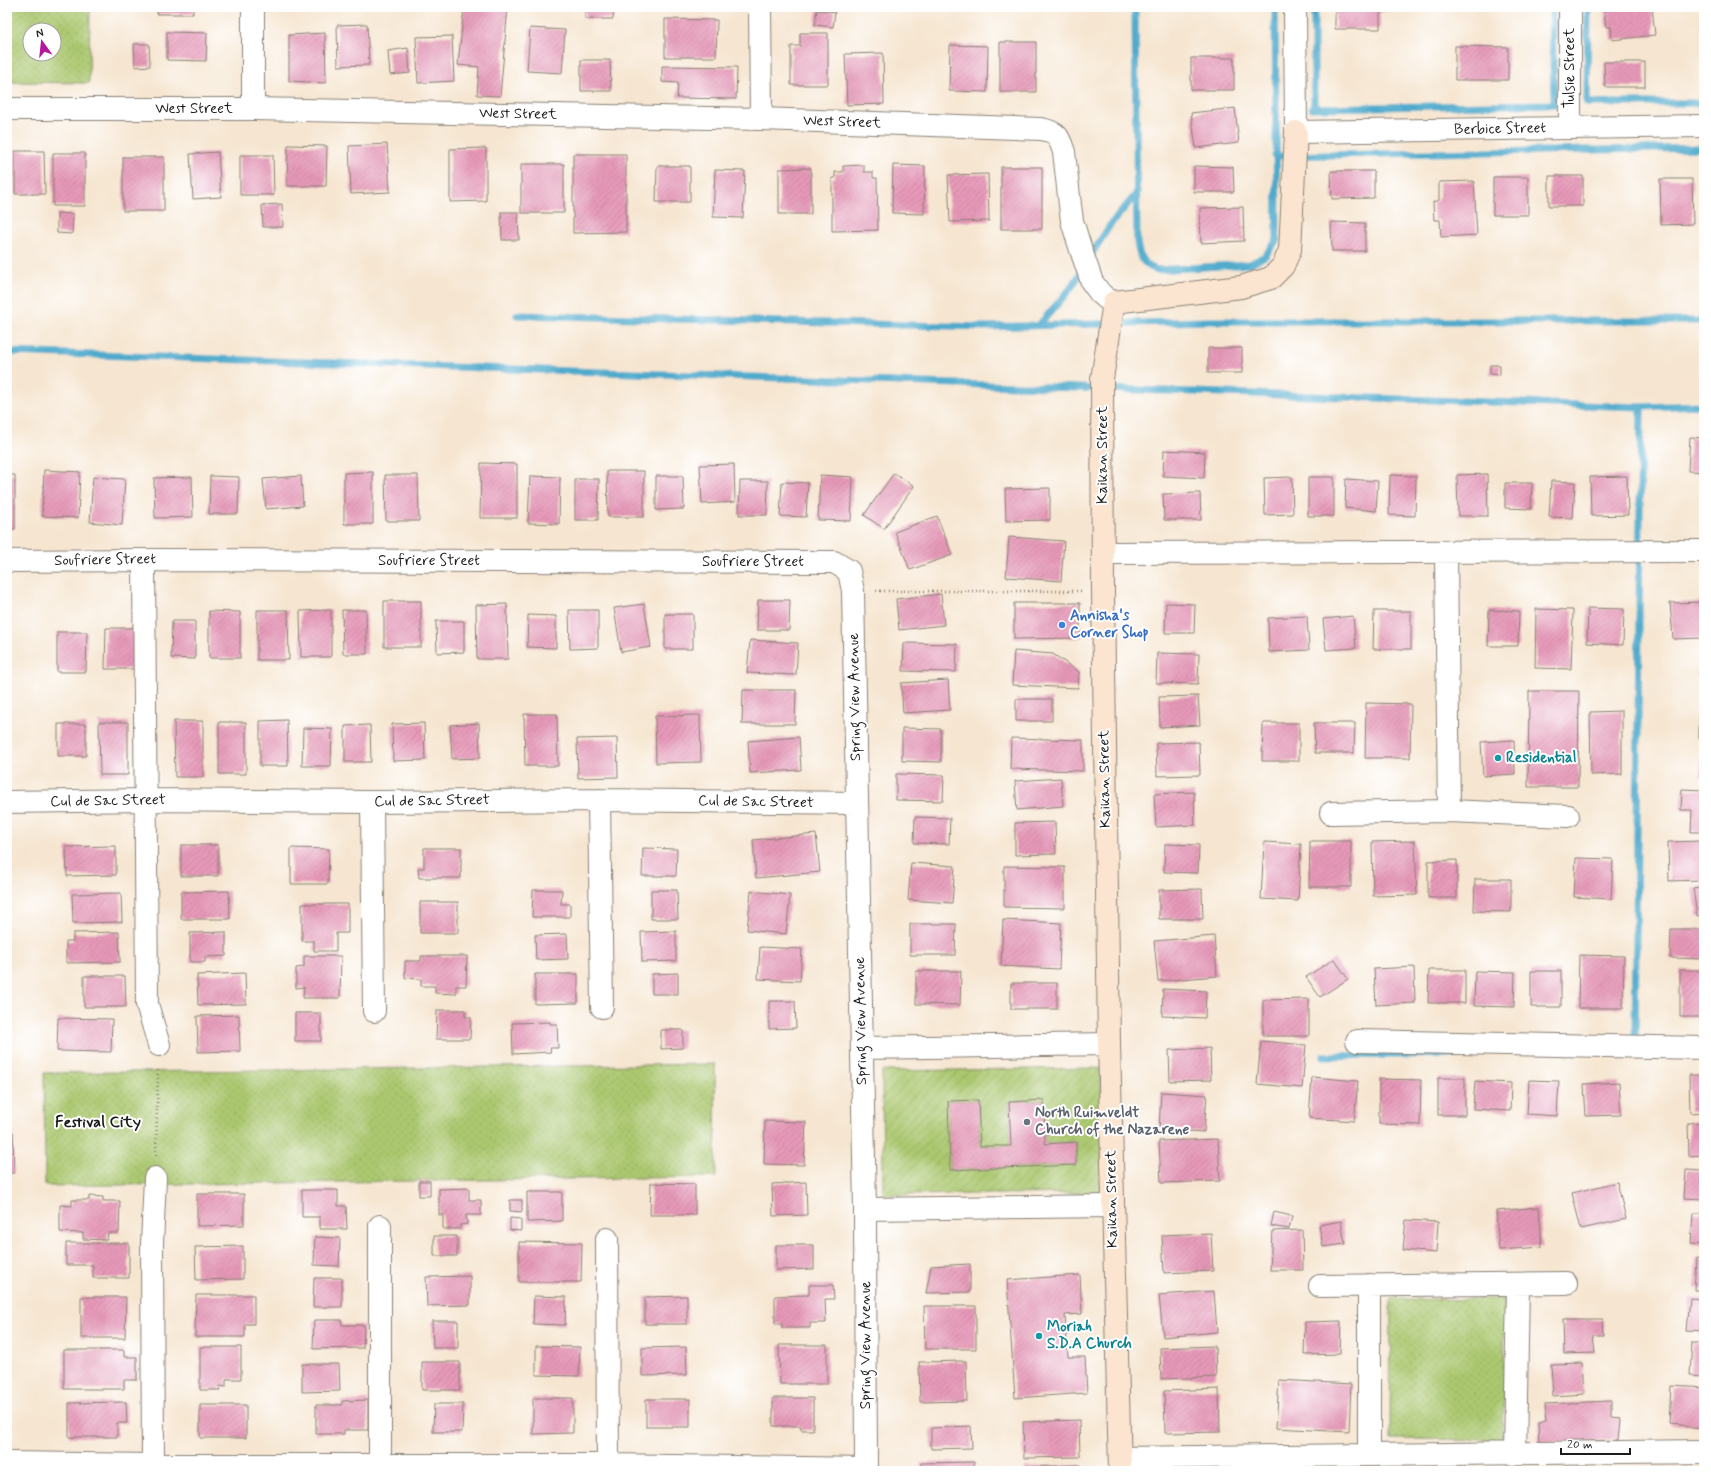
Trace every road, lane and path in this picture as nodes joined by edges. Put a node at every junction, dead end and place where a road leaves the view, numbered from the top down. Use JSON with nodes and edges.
{"nodes":[{"id":1,"x":253,"y":7,"type":"edge"},
{"id":2,"x":760,"y":7,"type":"edge"},
{"id":3,"x":1295,"y":7,"type":"edge"},
{"id":4,"x":1570,"y":7,"type":"edge"},
{"id":5,"x":7,"y":109,"type":"edge"},
{"id":6,"x":253,"y":109,"type":"junction"},
{"id":7,"x":761,"y":119,"type":"junction"},
{"id":8,"x":1704,"y":126,"type":"edge"},
{"id":9,"x":1570,"y":128,"type":"junction"},
{"id":10,"x":1296,"y":132,"type":"junction"},
{"id":11,"x":1114,"y":302,"type":"junction"},
{"id":12,"x":1704,"y":551,"type":"edge"},
{"id":13,"x":1446,"y":552,"type":"junction"},
{"id":14,"x":1103,"y":553,"type":"junction"},
{"id":15,"x":144,"y":560,"type":"junction"},
{"id":16,"x":7,"y":561,"type":"edge"},
{"id":17,"x":851,"y":581,"type":"junction"},
{"id":18,"x":1103,"y":591,"type":"junction"},
{"id":19,"x":145,"y":800,"type":"junction"},
{"id":20,"x":599,"y":800,"type":"junction"},
{"id":21,"x":7,"y":802,"type":"edge"},
{"id":22,"x":372,"y":802,"type":"junction"},
{"id":23,"x":857,"y":803,"type":"junction"},
{"id":24,"x":1449,"y":811,"type":"junction"},
{"id":25,"x":1332,"y":813,"type":"dead end"},
{"id":26,"x":1568,"y":816,"type":"dead end"},
{"id":27,"x":602,"y":1007,"type":"dead end"},
{"id":28,"x":374,"y":1011,"type":"dead end"},
{"id":29,"x":1357,"y":1041,"type":"dead end"},
{"id":30,"x":1109,"y":1044,"type":"junction"},
{"id":31,"x":159,"y":1045,"type":"joint"},
{"id":32,"x":862,"y":1048,"type":"junction"},
{"id":33,"x":1704,"y":1048,"type":"edge"},
{"id":34,"x":155,"y":1178,"type":"joint"},
{"id":35,"x":1112,"y":1206,"type":"junction"},
{"id":36,"x":865,"y":1209,"type":"junction"},
{"id":37,"x":380,"y":1226,"type":"dead end"},
{"id":38,"x":607,"y":1238,"type":"dead end"},
{"id":39,"x":1566,"y":1283,"type":"dead end"},
{"id":40,"x":1518,"y":1284,"type":"junction"},
{"id":41,"x":1369,"y":1285,"type":"junction"},
{"id":42,"x":1320,"y":1286,"type":"dead end"},
{"id":43,"x":1704,"y":1451,"type":"edge"},
{"id":44,"x":1515,"y":1454,"type":"junction"},
{"id":45,"x":1368,"y":1455,"type":"junction"},
{"id":46,"x":7,"y":1463,"type":"edge"},
{"id":47,"x":380,"y":1464,"type":"junction"},
{"id":48,"x":153,"y":1465,"type":"junction"},
{"id":49,"x":608,"y":1465,"type":"junction"},
{"id":50,"x":1120,"y":1465,"type":"edge"},
{"id":51,"x":866,"y":1470,"type":"edge"}],
"edges":[{"from":1,"to":6,"type":"street"},
{"from":2,"to":7,"type":"street"},
{"from":3,"to":10,"type":"street"},
{"from":4,"to":9,"type":"street","name":"Tulsie Street"},
{"from":5,"to":6,"type":"street","name":"West Street"},
{"from":6,"to":7,"type":"street","name":"West Street"},
{"from":7,"to":11,"type":"street","name":"West Street"},
{"from":8,"to":9,"type":"street","name":"Berbice Street"},
{"from":9,"to":10,"type":"street","name":"Berbice Street"},
{"from":10,"to":11,"type":"street"},
{"from":11,"to":14,"type":"street","name":"Kaikan Street"},
{"from":12,"to":13,"type":"street"},
{"from":13,"to":14,"type":"street"},
{"from":13,"to":24,"type":"street"},
{"from":14,"to":18,"type":"street","name":"Kaikan Street"},
{"from":15,"to":16,"type":"street","name":"Soufriere Street"},
{"from":15,"to":17,"type":"street","name":"Soufriere Street"},
{"from":15,"to":19,"type":"street"},
{"from":17,"to":18,"type":"path"},
{"from":17,"to":23,"type":"street","name":"Spring View Avenue"},
{"from":18,"to":30,"type":"street","name":"Kaikan Street"},
{"from":19,"to":21,"type":"street","name":"Cul de Sac Street"},
{"from":19,"to":22,"type":"street","name":"Cul de Sac Street"},
{"from":19,"to":31,"type":"street"},
{"from":20,"to":22,"type":"street","name":"Cul de Sac Street"},
{"from":20,"to":23,"type":"street","name":"Cul de Sac Street"},
{"from":20,"to":27,"type":"street"},
{"from":22,"to":28,"type":"street"},
{"from":23,"to":32,"type":"street","name":"Spring View Avenue"},
{"from":24,"to":25,"type":"street"},
{"from":24,"to":26,"type":"street"},
{"from":29,"to":33,"type":"street"},
{"from":30,"to":32,"type":"street"},
{"from":30,"to":35,"type":"street","name":"Kaikan Street"},
{"from":31,"to":34,"type":"path"},
{"from":32,"to":36,"type":"street","name":"Spring View Avenue"},
{"from":34,"to":48,"type":"street"},
{"from":35,"to":36,"type":"street"},
{"from":35,"to":50,"type":"street","name":"Kaikan Street"},
{"from":36,"to":51,"type":"street","name":"Spring View Avenue"},
{"from":37,"to":47,"type":"street"},
{"from":38,"to":49,"type":"street"},
{"from":39,"to":40,"type":"street"},
{"from":40,"to":41,"type":"street"},
{"from":40,"to":44,"type":"street"},
{"from":41,"to":42,"type":"street"},
{"from":41,"to":45,"type":"street"},
{"from":43,"to":44,"type":"street"},
{"from":44,"to":45,"type":"street"},
{"from":45,"to":50,"type":"street"},
{"from":46,"to":48,"type":"street"},
{"from":47,"to":48,"type":"street"},
{"from":47,"to":49,"type":"street"},
{"from":49,"to":51,"type":"street"}]}
